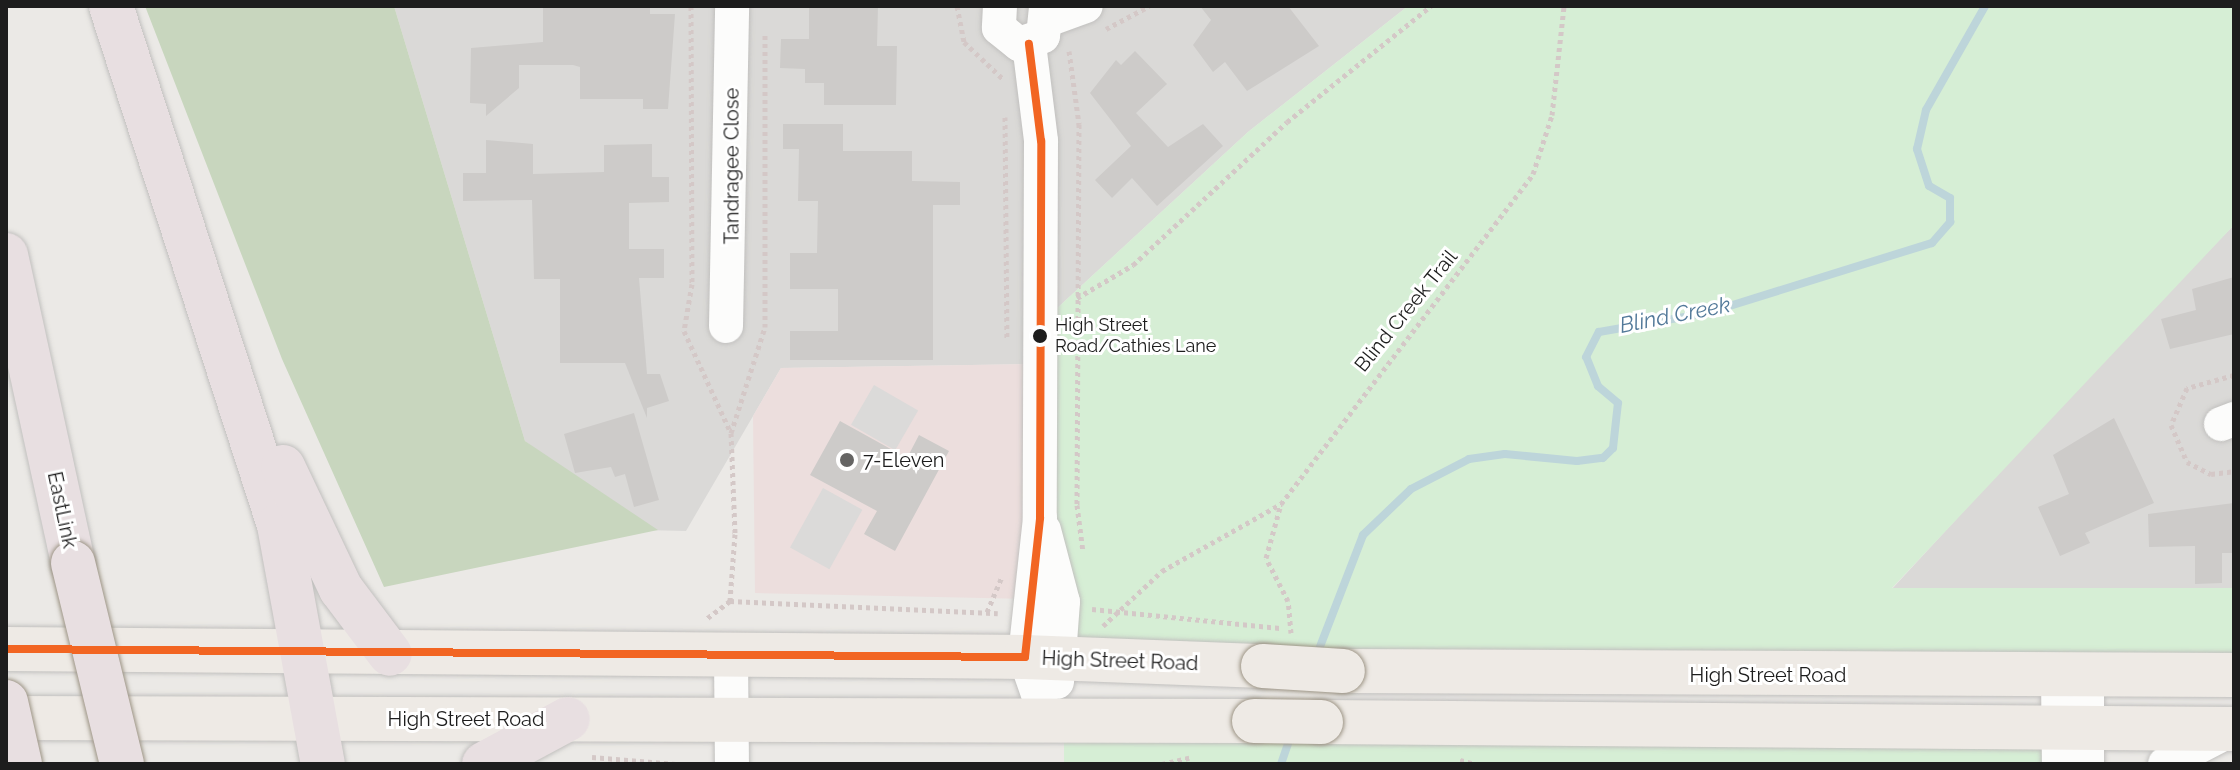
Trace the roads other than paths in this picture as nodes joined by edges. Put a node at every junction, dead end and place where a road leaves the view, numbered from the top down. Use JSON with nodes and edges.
{"nodes":[{"id":1,"x":111,"y":6,"type":"edge"},
{"id":2,"x":732,"y":6,"type":"edge"},
{"id":3,"x":1000,"y":6,"type":"edge"},
{"id":4,"x":1088,"y":20,"type":"edge"},
{"id":5,"x":1050,"y":28,"type":"edge"},
{"id":6,"x":6,"y":255,"type":"edge"},
{"id":7,"x":726,"y":326,"type":"dead end"},
{"id":8,"x":232,"y":378,"type":"junction"},
{"id":9,"x":6,"y":649,"type":"edge"},
{"id":10,"x":1062,"y":651,"type":"junction"},
{"id":11,"x":300,"y":654,"type":"junction"},
{"id":12,"x":390,"y":654,"type":"junction"},
{"id":13,"x":731,"y":655,"type":"junction"},
{"id":14,"x":2072,"y":675,"type":"junction"},
{"id":15,"x":2234,"y":675,"type":"edge"},
{"id":16,"x":6,"y":702,"type":"edge"},
{"id":17,"x":6,"y":718,"type":"edge"},
{"id":18,"x":311,"y":720,"type":"junction"},
{"id":19,"x":732,"y":720,"type":"junction"},
{"id":20,"x":1047,"y":720,"type":"junction"},
{"id":21,"x":2230,"y":735,"type":"edge"},
{"id":22,"x":576,"y":738,"type":"junction"},
{"id":23,"x":2073,"y":747,"type":"edge"},
{"id":24,"x":20,"y":764,"type":"edge"},
{"id":25,"x":122,"y":764,"type":"edge"},
{"id":26,"x":323,"y":764,"type":"edge"},
{"id":27,"x":484,"y":764,"type":"edge"},
{"id":28,"x":732,"y":764,"type":"edge"},
{"id":29,"x":2165,"y":764,"type":"edge"}],
"edges":[{"from":1,"to":8,"type":"highway"},
{"from":2,"to":7,"type":"street","name":"Tandragee Close"},
{"from":3,"to":5,"type":"street"},
{"from":4,"to":5,"type":"street"},
{"from":5,"to":10,"type":"street"},
{"from":6,"to":25,"type":"highway","name":"EastLink","bridge":true},
{"from":8,"to":11,"type":"highway"},
{"from":8,"to":12,"type":"highway"},
{"from":9,"to":11,"type":"main road","name":"High Street Road"},
{"from":10,"to":13,"type":"main road","name":"High Street Road"},
{"from":10,"to":14,"type":"main road","name":"High Street Road","bridge":true},
{"from":10,"to":20,"type":"street"},
{"from":11,"to":12,"type":"main road","name":"High Street Road"},
{"from":11,"to":18,"type":"highway"},
{"from":12,"to":13,"type":"main road","name":"High Street Road"},
{"from":13,"to":19,"type":"street"},
{"from":14,"to":15,"type":"main road","name":"High Street Road"},
{"from":14,"to":23,"type":"street"},
{"from":16,"to":24,"type":"highway","bridge":true},
{"from":17,"to":18,"type":"main road","name":"High Street Road"},
{"from":18,"to":22,"type":"main road","name":"High Street Road"},
{"from":18,"to":26,"type":"highway"},
{"from":19,"to":20,"type":"main road","name":"High Street Road"},
{"from":19,"to":22,"type":"main road","name":"High Street Road"},
{"from":19,"to":28,"type":"street"},
{"from":20,"to":23,"type":"main road","name":"High Street Road","bridge":true},
{"from":21,"to":23,"type":"main road","name":"High Street Road"},
{"from":21,"to":29,"type":"street"},
{"from":22,"to":27,"type":"highway"}]}
